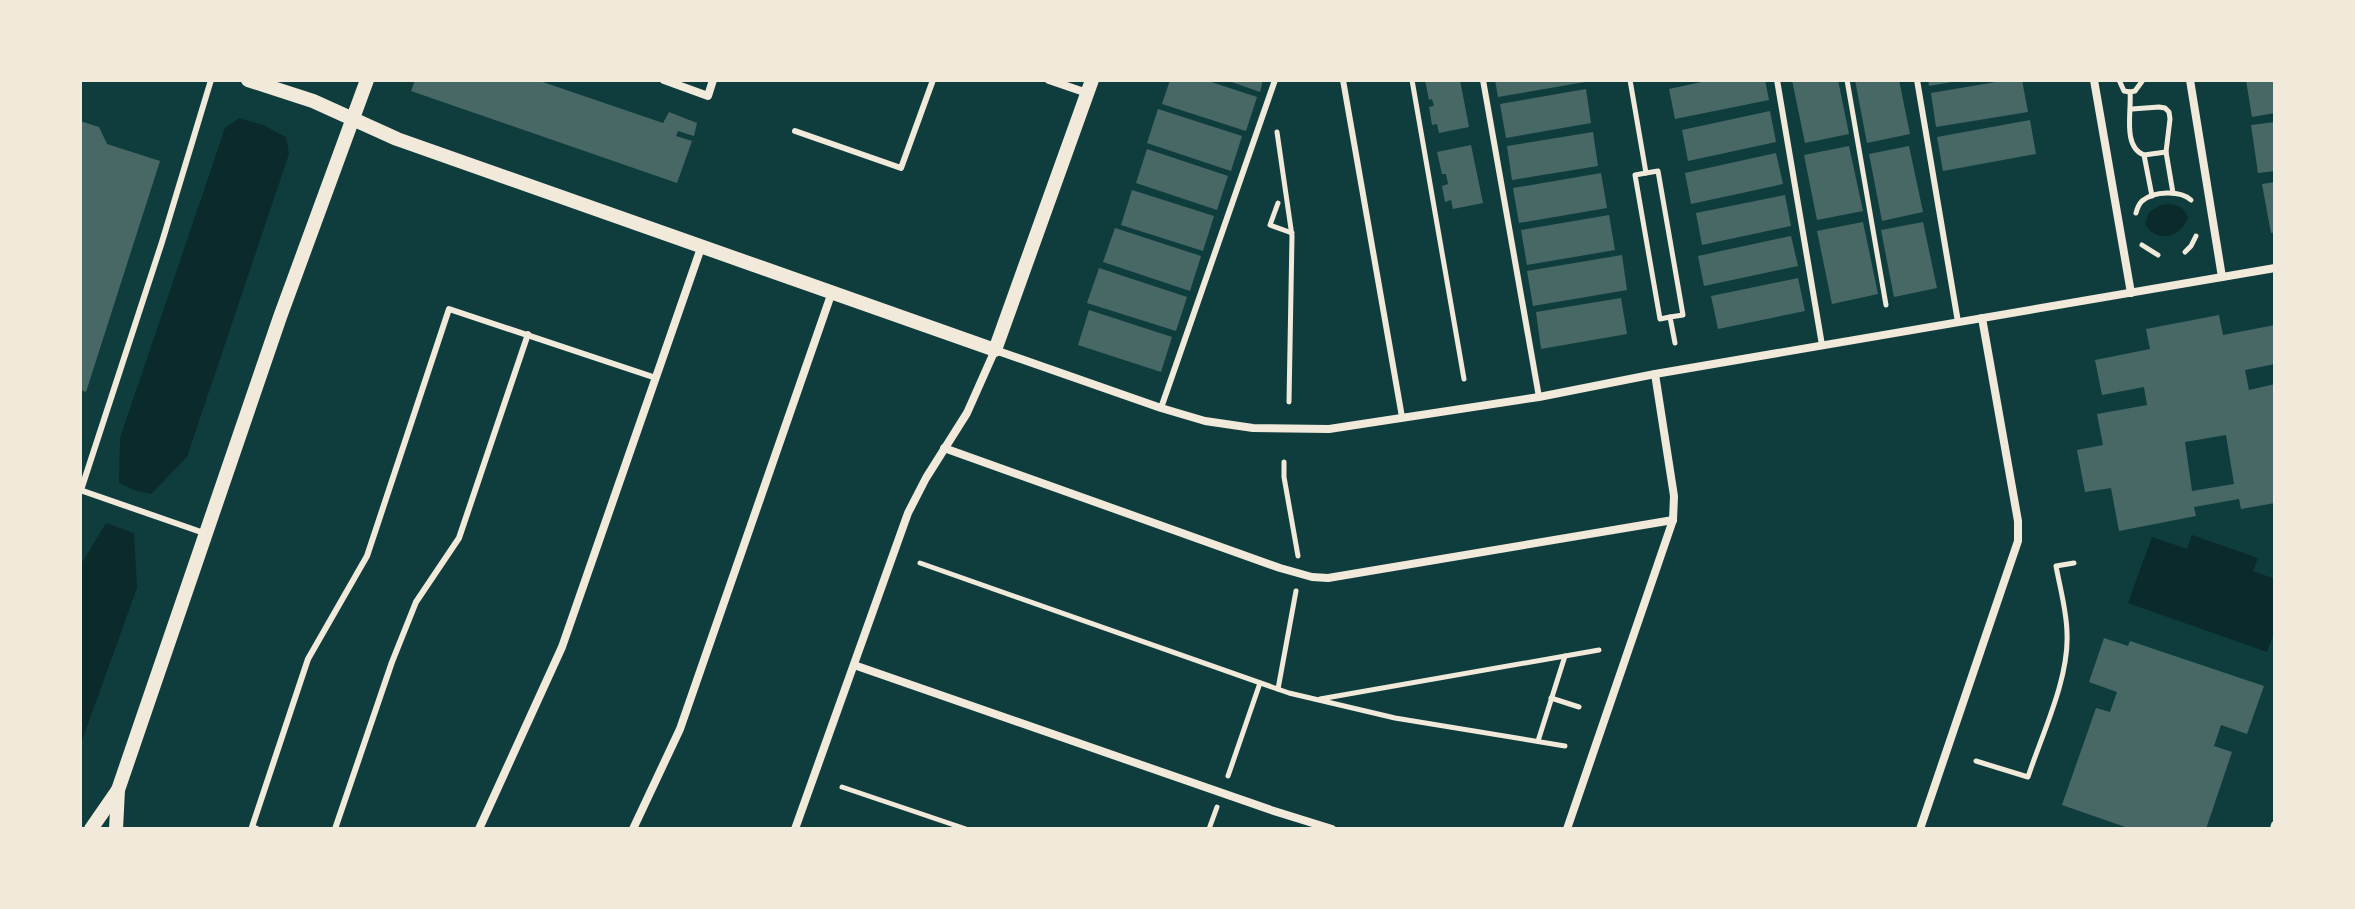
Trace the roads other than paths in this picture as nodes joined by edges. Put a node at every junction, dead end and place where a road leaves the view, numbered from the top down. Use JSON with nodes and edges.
{"nodes":[{"id":1,"x":211,"y":80,"type":"edge"},
{"id":2,"x":248,"y":80,"type":"edge"},
{"id":3,"x":367,"y":80,"type":"edge"},
{"id":4,"x":664,"y":80,"type":"edge"},
{"id":5,"x":713,"y":80,"type":"edge"},
{"id":6,"x":933,"y":80,"type":"edge"},
{"id":7,"x":1049,"y":80,"type":"edge"},
{"id":8,"x":1275,"y":80,"type":"edge"},
{"id":9,"x":1343,"y":80,"type":"edge"},
{"id":10,"x":1483,"y":80,"type":"edge"},
{"id":11,"x":1777,"y":80,"type":"edge"},
{"id":12,"x":1917,"y":80,"type":"edge"},
{"id":13,"x":2094,"y":80,"type":"edge"},
{"id":14,"x":2190,"y":80,"type":"edge"},
{"id":15,"x":1090,"y":86,"type":"edge"},
{"id":16,"x":353,"y":120,"type":"junction"},
{"id":17,"x":795,"y":131,"type":"dead end"},
{"id":18,"x":702,"y":245,"type":"junction"},
{"id":19,"x":2275,"y":268,"type":"edge"},
{"id":20,"x":2222,"y":277,"type":"junction"},
{"id":21,"x":832,"y":292,"type":"junction"},
{"id":22,"x":2131,"y":293,"type":"junction"},
{"id":23,"x":1982,"y":318,"type":"junction"},
{"id":24,"x":1958,"y":322,"type":"junction"},
{"id":25,"x":528,"y":334,"type":"junction"},
{"id":26,"x":1822,"y":345,"type":"junction"},
{"id":27,"x":995,"y":350,"type":"junction"},
{"id":28,"x":1655,"y":374,"type":"junction"},
{"id":29,"x":656,"y":378,"type":"junction"},
{"id":30,"x":1539,"y":397,"type":"junction"},
{"id":31,"x":1161,"y":408,"type":"junction"},
{"id":32,"x":1402,"y":417,"type":"junction"},
{"id":33,"x":944,"y":448,"type":"junction"},
{"id":34,"x":81,"y":490,"type":"edge"},
{"id":35,"x":1673,"y":520,"type":"junction"},
{"id":36,"x":204,"y":533,"type":"junction"},
{"id":37,"x":854,"y":665,"type":"junction"},
{"id":38,"x":118,"y":790,"type":"junction"},
{"id":39,"x":91,"y":829,"type":"edge"},
{"id":40,"x":116,"y":829,"type":"edge"},
{"id":41,"x":257,"y":829,"type":"edge"},
{"id":42,"x":335,"y":829,"type":"edge"},
{"id":43,"x":479,"y":829,"type":"edge"},
{"id":44,"x":633,"y":829,"type":"edge"},
{"id":45,"x":795,"y":829,"type":"edge"},
{"id":46,"x":1332,"y":829,"type":"edge"},
{"id":47,"x":1567,"y":829,"type":"edge"},
{"id":48,"x":1920,"y":829,"type":"edge"}],
"edges":[{"from":1,"to":34,"type":"lane"},
{"from":2,"to":16,"type":"street"},
{"from":3,"to":16,"type":"street"},
{"from":4,"to":5,"type":"street"},
{"from":6,"to":17,"type":"lane"},
{"from":7,"to":15,"type":"street"},
{"from":8,"to":31,"type":"lane"},
{"from":9,"to":32,"type":"lane"},
{"from":10,"to":30,"type":"lane"},
{"from":11,"to":26,"type":"lane"},
{"from":12,"to":24,"type":"lane"},
{"from":13,"to":22,"type":"street"},
{"from":14,"to":20,"type":"street"},
{"from":15,"to":27,"type":"street"},
{"from":16,"to":18,"type":"street"},
{"from":16,"to":36,"type":"street"},
{"from":18,"to":21,"type":"street"},
{"from":18,"to":29,"type":"street"},
{"from":19,"to":20,"type":"street"},
{"from":20,"to":22,"type":"street"},
{"from":21,"to":27,"type":"street"},
{"from":21,"to":44,"type":"street"},
{"from":22,"to":23,"type":"street"},
{"from":23,"to":24,"type":"street"},
{"from":23,"to":48,"type":"street"},
{"from":24,"to":26,"type":"street"},
{"from":25,"to":29,"type":"lane"},
{"from":25,"to":41,"type":"lane"},
{"from":25,"to":42,"type":"lane"},
{"from":26,"to":28,"type":"street"},
{"from":27,"to":31,"type":"street"},
{"from":27,"to":33,"type":"street"},
{"from":28,"to":30,"type":"street"},
{"from":28,"to":35,"type":"street"},
{"from":29,"to":43,"type":"street"},
{"from":30,"to":32,"type":"street"},
{"from":31,"to":32,"type":"street"},
{"from":33,"to":35,"type":"street"},
{"from":33,"to":37,"type":"street"},
{"from":34,"to":36,"type":"lane"},
{"from":35,"to":47,"type":"street"},
{"from":36,"to":38,"type":"street"},
{"from":37,"to":45,"type":"street"},
{"from":37,"to":46,"type":"street"},
{"from":38,"to":39,"type":"street"},
{"from":38,"to":40,"type":"street"}]}
